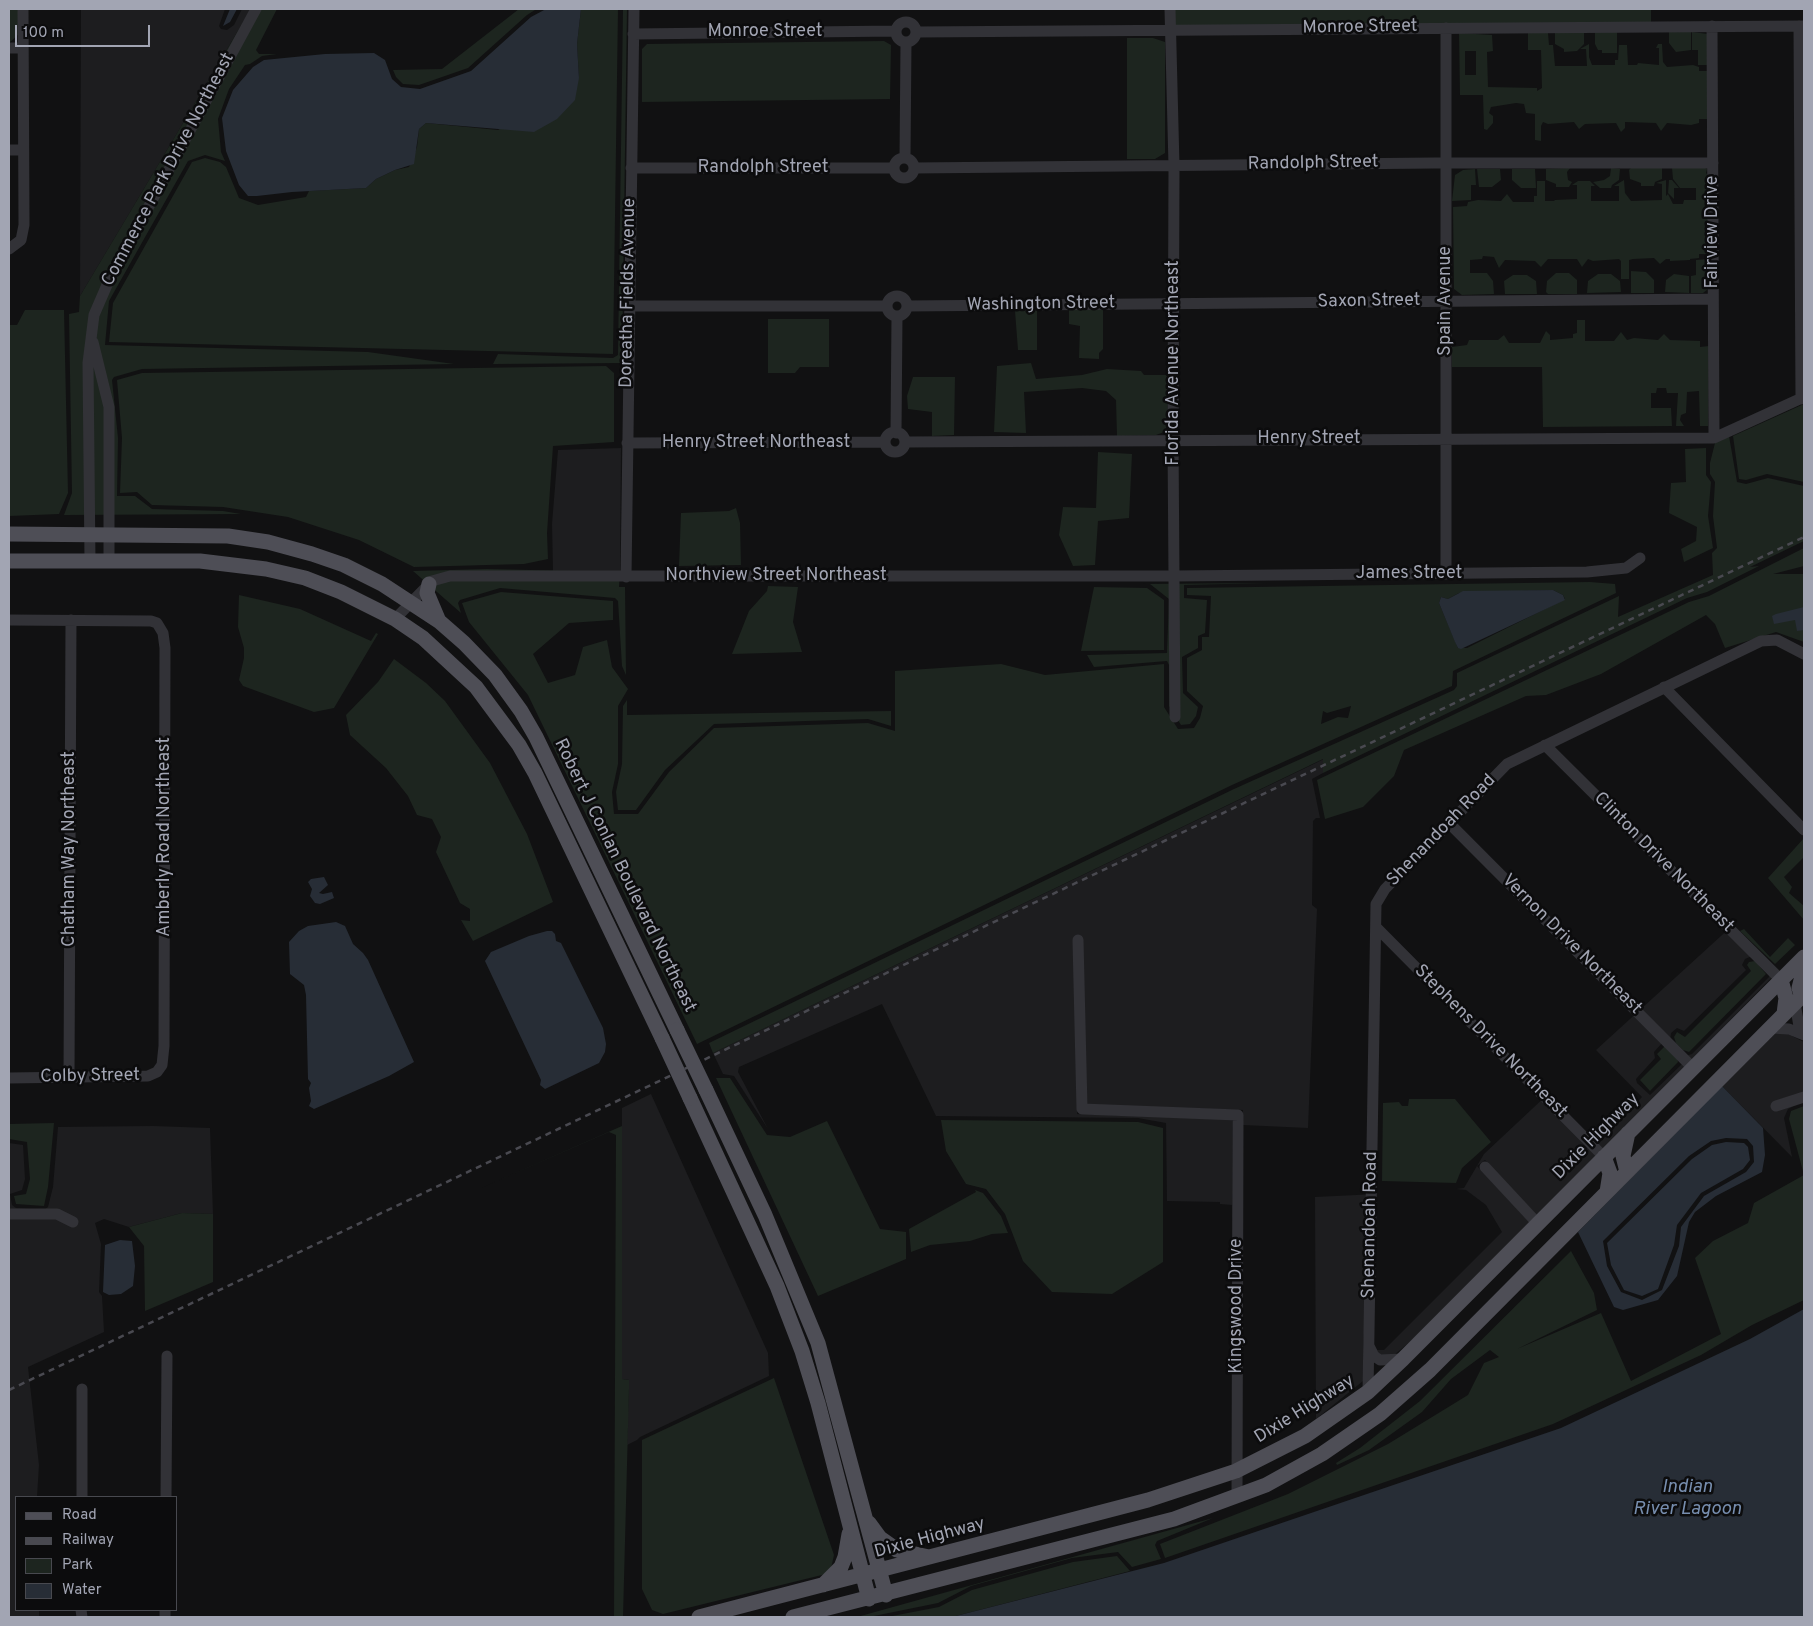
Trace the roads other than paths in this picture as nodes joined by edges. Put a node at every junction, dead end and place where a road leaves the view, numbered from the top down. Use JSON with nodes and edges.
{"nodes":[{"id":1,"x":23,"y":9,"type":"edge"},
{"id":2,"x":256,"y":9,"type":"edge"},
{"id":3,"x":634,"y":9,"type":"edge"},
{"id":4,"x":1170,"y":9,"type":"edge"},
{"id":5,"x":1712,"y":26,"type":"junction"},
{"id":6,"x":1802,"y":26,"type":"edge"},
{"id":7,"x":1446,"y":28,"type":"junction"},
{"id":8,"x":1170,"y":30,"type":"junction"},
{"id":9,"x":896,"y":31,"type":"junction"},
{"id":10,"x":916,"y":32,"type":"junction"},
{"id":11,"x":633,"y":34,"type":"junction"},
{"id":12,"x":906,"y":42,"type":"junction"},
{"id":13,"x":9,"y":48,"type":"edge"},
{"id":14,"x":23,"y":48,"type":"junction"},
{"id":15,"x":9,"y":150,"type":"edge"},
{"id":16,"x":23,"y":150,"type":"junction"},
{"id":17,"x":905,"y":158,"type":"junction"},
{"id":18,"x":1446,"y":163,"type":"junction"},
{"id":19,"x":1713,"y":163,"type":"junction"},
{"id":20,"x":1174,"y":166,"type":"junction"},
{"id":21,"x":631,"y":168,"type":"junction"},
{"id":22,"x":894,"y":168,"type":"junction"},
{"id":23,"x":914,"y":168,"type":"junction"},
{"id":24,"x":9,"y":249,"type":"edge"},
{"id":25,"x":1714,"y":299,"type":"junction"},
{"id":26,"x":1446,"y":301,"type":"junction"},
{"id":27,"x":1174,"y":304,"type":"junction"},
{"id":28,"x":629,"y":306,"type":"junction"},
{"id":29,"x":888,"y":306,"type":"junction"},
{"id":30,"x":907,"y":306,"type":"junction"},
{"id":31,"x":897,"y":316,"type":"junction"},
{"id":32,"x":92,"y":335,"type":"junction"},
{"id":33,"x":1803,"y":398,"type":"edge"},
{"id":34,"x":110,"y":432,"type":"junction"},
{"id":35,"x":896,"y":433,"type":"junction"},
{"id":36,"x":89,"y":434,"type":"junction"},
{"id":37,"x":1446,"y":438,"type":"junction"},
{"id":38,"x":1714,"y":438,"type":"junction"},
{"id":39,"x":1173,"y":440,"type":"junction"},
{"id":40,"x":885,"y":442,"type":"junction"},
{"id":41,"x":905,"y":442,"type":"junction"},
{"id":42,"x":627,"y":443,"type":"junction"},
{"id":43,"x":9,"y":534,"type":"edge"},
{"id":44,"x":90,"y":534,"type":"junction"},
{"id":45,"x":109,"y":534,"type":"junction"},
{"id":46,"x":1640,"y":558,"type":"dead end"},
{"id":47,"x":9,"y":561,"type":"edge"},
{"id":48,"x":90,"y":561,"type":"junction"},
{"id":49,"x":109,"y":561,"type":"junction"},
{"id":50,"x":1446,"y":574,"type":"junction"},
{"id":51,"x":626,"y":576,"type":"junction"},
{"id":52,"x":1175,"y":576,"type":"junction"},
{"id":53,"x":429,"y":584,"type":"junction"},
{"id":54,"x":410,"y":601,"type":"junction"},
{"id":55,"x":394,"y":619,"type":"junction"},
{"id":56,"x":9,"y":620,"type":"edge"},
{"id":57,"x":71,"y":620,"type":"junction"},
{"id":58,"x":440,"y":622,"type":"junction"},
{"id":59,"x":1804,"y":654,"type":"edge"},
{"id":60,"x":1664,"y":687,"type":"junction"},
{"id":61,"x":1175,"y":717,"type":"dead end"},
{"id":62,"x":1544,"y":745,"type":"junction"},
{"id":63,"x":1449,"y":823,"type":"junction"},
{"id":64,"x":1804,"y":830,"type":"edge"},
{"id":65,"x":1376,"y":927,"type":"junction"},
{"id":66,"x":1078,"y":940,"type":"dead end"},
{"id":67,"x":1804,"y":957,"type":"edge"},
{"id":68,"x":1804,"y":976,"type":"edge"},
{"id":69,"x":1781,"y":980,"type":"junction"},
{"id":70,"x":1800,"y":998,"type":"edge"},
{"id":71,"x":1784,"y":1014,"type":"junction"},
{"id":72,"x":1770,"y":1028,"type":"junction"},
{"id":73,"x":1802,"y":1034,"type":"edge"},
{"id":74,"x":163,"y":1060,"type":"joint"},
{"id":75,"x":1692,"y":1068,"type":"junction"},
{"id":76,"x":69,"y":1077,"type":"junction"},
{"id":77,"x":9,"y":1078,"type":"edge"},
{"id":78,"x":1804,"y":1096,"type":"edge"},
{"id":79,"x":1776,"y":1106,"type":"dead end"},
{"id":80,"x":1628,"y":1133,"type":"junction"},
{"id":81,"x":1604,"y":1157,"type":"junction"},
{"id":82,"x":1485,"y":1167,"type":"dead end"},
{"id":83,"x":1627,"y":1172,"type":"junction"},
{"id":84,"x":1607,"y":1192,"type":"junction"},
{"id":85,"x":9,"y":1214,"type":"edge"},
{"id":86,"x":73,"y":1222,"type":"dead end"},
{"id":87,"x":1538,"y":1224,"type":"junction"},
{"id":88,"x":1369,"y":1346,"type":"junction"},
{"id":89,"x":167,"y":1356,"type":"dead end"},
{"id":90,"x":1403,"y":1359,"type":"junction"},
{"id":91,"x":82,"y":1389,"type":"dead end"},
{"id":92,"x":1368,"y":1392,"type":"junction"},
{"id":93,"x":1236,"y":1471,"type":"junction"},
{"id":94,"x":82,"y":1496,"type":"edge"},
{"id":95,"x":166,"y":1496,"type":"edge"},
{"id":96,"x":1237,"y":1497,"type":"junction"},
{"id":97,"x":865,"y":1518,"type":"junction"},
{"id":98,"x":850,"y":1528,"type":"junction"},
{"id":99,"x":932,"y":1558,"type":"junction"},
{"id":100,"x":879,"y":1572,"type":"junction"},
{"id":101,"x":862,"y":1576,"type":"junction"},
{"id":102,"x":821,"y":1587,"type":"junction"},
{"id":103,"x":886,"y":1595,"type":"junction"},
{"id":104,"x":869,"y":1599,"type":"junction"},
{"id":105,"x":699,"y":1617,"type":"edge"},
{"id":106,"x":794,"y":1617,"type":"edge"}],
"edges":[{"from":1,"to":14,"type":"street"},
{"from":2,"to":32,"type":"street","name":"Commerce Park Drive Northeast"},
{"from":3,"to":11,"type":"street","name":"Doreatha Fields Avenue"},
{"from":4,"to":8,"type":"street","name":"Florida Avenue Northeast"},
{"from":5,"to":6,"type":"street","name":"Monroe Street"},
{"from":5,"to":7,"type":"street","name":"Monroe Street"},
{"from":5,"to":19,"type":"street","name":"Fairview Drive"},
{"from":6,"to":33,"type":"street"},
{"from":7,"to":8,"type":"street","name":"Monroe Street"},
{"from":7,"to":18,"type":"street","name":"Spain Avenue"},
{"from":8,"to":10,"type":"street","name":"Monroe Street"},
{"from":8,"to":20,"type":"street","name":"Florida Avenue Northeast"},
{"from":9,"to":10,"type":"street"},
{"from":9,"to":11,"type":"street","name":"Monroe Street"},
{"from":9,"to":12,"type":"street"},
{"from":10,"to":12,"type":"street"},
{"from":11,"to":21,"type":"street","name":"Doreatha Fields Avenue"},
{"from":12,"to":17,"type":"street"},
{"from":13,"to":14,"type":"street"},
{"from":14,"to":16,"type":"street"},
{"from":15,"to":16,"type":"street"},
{"from":16,"to":24,"type":"street"},
{"from":17,"to":22,"type":"street"},
{"from":17,"to":23,"type":"street"},
{"from":18,"to":19,"type":"street","name":"Randolph Street"},
{"from":18,"to":20,"type":"street","name":"Randolph Street"},
{"from":18,"to":26,"type":"street","name":"Spain Avenue"},
{"from":19,"to":25,"type":"street","name":"Fairview Drive"},
{"from":20,"to":23,"type":"street","name":"Randolph Street"},
{"from":20,"to":27,"type":"street","name":"Florida Avenue Northeast"},
{"from":21,"to":22,"type":"street","name":"Randolph Street"},
{"from":21,"to":28,"type":"street","name":"Doreatha Fields Avenue"},
{"from":22,"to":23,"type":"street"},
{"from":25,"to":26,"type":"street","name":"Saxon Street"},
{"from":25,"to":38,"type":"street","name":"Fairview Drive"},
{"from":26,"to":27,"type":"street","name":"Saxon Street"},
{"from":26,"to":37,"type":"street","name":"Spain Avenue"},
{"from":27,"to":30,"type":"street","name":"Washington Street"},
{"from":27,"to":39,"type":"street","name":"Florida Avenue Northeast"},
{"from":28,"to":29,"type":"street"},
{"from":28,"to":42,"type":"street","name":"Doreatha Fields Avenue"},
{"from":29,"to":30,"type":"street"},
{"from":29,"to":31,"type":"street"},
{"from":30,"to":31,"type":"street"},
{"from":31,"to":35,"type":"street"},
{"from":32,"to":34,"type":"street","name":"Commerce Park Drive Northeast"},
{"from":32,"to":36,"type":"street","name":"Commerce Park Drive Northeast"},
{"from":33,"to":38,"type":"street"},
{"from":34,"to":36,"type":"street"},
{"from":34,"to":45,"type":"street","name":"Commerce Park Drive Northeast"},
{"from":35,"to":40,"type":"street"},
{"from":35,"to":41,"type":"street"},
{"from":36,"to":44,"type":"street","name":"Commerce Park Drive Northeast"},
{"from":37,"to":38,"type":"street","name":"Henry Street"},
{"from":37,"to":39,"type":"street","name":"Henry Street"},
{"from":37,"to":50,"type":"street","name":"Spain Avenue"},
{"from":39,"to":41,"type":"street","name":"Henry Street"},
{"from":39,"to":52,"type":"street","name":"Florida Avenue Northeast"},
{"from":40,"to":41,"type":"street"},
{"from":40,"to":42,"type":"street","name":"Henry Street Northeast"},
{"from":42,"to":51,"type":"street","name":"Doreatha Fields Avenue"},
{"from":43,"to":44,"type":"main road","name":"Robert J Conlan Boulevard Northeast"},
{"from":44,"to":45,"type":"main road","name":"Robert J Conlan Boulevard Northeast"},
{"from":44,"to":48,"type":"street","name":"Commerce Park Drive Northeast"},
{"from":45,"to":49,"type":"street","name":"Commerce Park Drive Northeast"},
{"from":45,"to":54,"type":"main road","name":"Robert J Conlan Boulevard Northeast"},
{"from":46,"to":50,"type":"street","name":"James Street"},
{"from":47,"to":48,"type":"main road","name":"Robert J Conlan Boulevard Northeast"},
{"from":48,"to":49,"type":"main road","name":"Robert J Conlan Boulevard Northeast"},
{"from":49,"to":55,"type":"main road","name":"Robert J Conlan Boulevard Northeast"},
{"from":50,"to":52,"type":"street","name":"James Street"},
{"from":51,"to":52,"type":"street","name":"Northview Street Northeast"},
{"from":51,"to":53,"type":"street","name":"Northview Street Northeast"},
{"from":52,"to":61,"type":"street","name":"Florida Avenue Northeast"},
{"from":53,"to":54,"type":"street","name":"Northview Street Northeast"},
{"from":53,"to":58,"type":"main road"},
{"from":54,"to":55,"type":"street","name":"Northview Street Northeast"},
{"from":54,"to":58,"type":"main road","name":"Robert J Conlan Boulevard Northeast"},
{"from":55,"to":98,"type":"main road","name":"Robert J Conlan Boulevard Northeast","bridge":true},
{"from":56,"to":57,"type":"street"},
{"from":57,"to":74,"type":"street","name":"Amberly Road Northeast"},
{"from":57,"to":76,"type":"street","name":"Chatham Way Northeast"},
{"from":58,"to":97,"type":"main road","name":"Robert J Conlan Boulevard Northeast","bridge":true},
{"from":59,"to":60,"type":"street","name":"Shenandoah Road"},
{"from":60,"to":62,"type":"street","name":"Shenandoah Road"},
{"from":60,"to":64,"type":"street"},
{"from":62,"to":63,"type":"street","name":"Shenandoah Road"},
{"from":62,"to":69,"type":"street","name":"Clinton Drive Northeast"},
{"from":63,"to":65,"type":"street","name":"Shenandoah Road"},
{"from":63,"to":75,"type":"street","name":"Vernon Drive Northeast"},
{"from":65,"to":81,"type":"street","name":"Stephens Drive Northeast"},
{"from":65,"to":88,"type":"street","name":"Shenandoah Road"},
{"from":66,"to":93,"type":"street","name":"Kingswood Drive"},
{"from":67,"to":69,"type":"main road","name":"Dixie Highway"},
{"from":68,"to":70,"type":"main road"},
{"from":69,"to":71,"type":"main road"},
{"from":69,"to":75,"type":"main road","name":"Dixie Highway"},
{"from":70,"to":71,"type":"main road"},
{"from":70,"to":73,"type":"street"},
{"from":71,"to":72,"type":"main road"},
{"from":72,"to":73,"type":"street"},
{"from":72,"to":83,"type":"main road"},
{"from":74,"to":76,"type":"street","name":"Colby Street"},
{"from":75,"to":80,"type":"main road","name":"Dixie Highway"},
{"from":76,"to":77,"type":"street","name":"Colby Street"},
{"from":78,"to":79,"type":"street"},
{"from":80,"to":81,"type":"main road","name":"Dixie Highway"},
{"from":80,"to":83,"type":"main road"},
{"from":81,"to":84,"type":"main road"},
{"from":81,"to":87,"type":"main road","name":"Dixie Highway"},
{"from":82,"to":87,"type":"street"},
{"from":83,"to":84,"type":"main road"},
{"from":84,"to":96,"type":"main road"},
{"from":85,"to":86,"type":"street"},
{"from":87,"to":90,"type":"main road","name":"Dixie Highway"},
{"from":88,"to":90,"type":"street"},
{"from":88,"to":92,"type":"street","name":"Shenandoah Road"},
{"from":89,"to":95,"type":"street"},
{"from":90,"to":92,"type":"main road","name":"Dixie Highway"},
{"from":91,"to":94,"type":"street"},
{"from":92,"to":93,"type":"main road","name":"Dixie Highway"},
{"from":93,"to":96,"type":"street","name":"Kingswood Drive"},
{"from":93,"to":99,"type":"main road","name":"Dixie Highway"},
{"from":96,"to":103,"type":"main road"},
{"from":97,"to":99,"type":"main road"},
{"from":97,"to":100,"type":"main road","name":"Robert J Conlan Boulevard Northeast"},
{"from":98,"to":101,"type":"main road","name":"Robert J Conlan Boulevard Northeast"},
{"from":98,"to":102,"type":"main road"},
{"from":99,"to":100,"type":"main road","name":"Dixie Highway"},
{"from":100,"to":101,"type":"main road","name":"Dixie Highway"},
{"from":100,"to":103,"type":"main road","name":"Robert J Conlan Boulevard Northeast"},
{"from":101,"to":102,"type":"main road","name":"Dixie Highway"},
{"from":101,"to":104,"type":"main road","name":"Robert J Conlan Boulevard Northeast"},
{"from":102,"to":105,"type":"main road","name":"Dixie Highway"},
{"from":103,"to":104,"type":"main road"},
{"from":104,"to":106,"type":"main road"}]}
